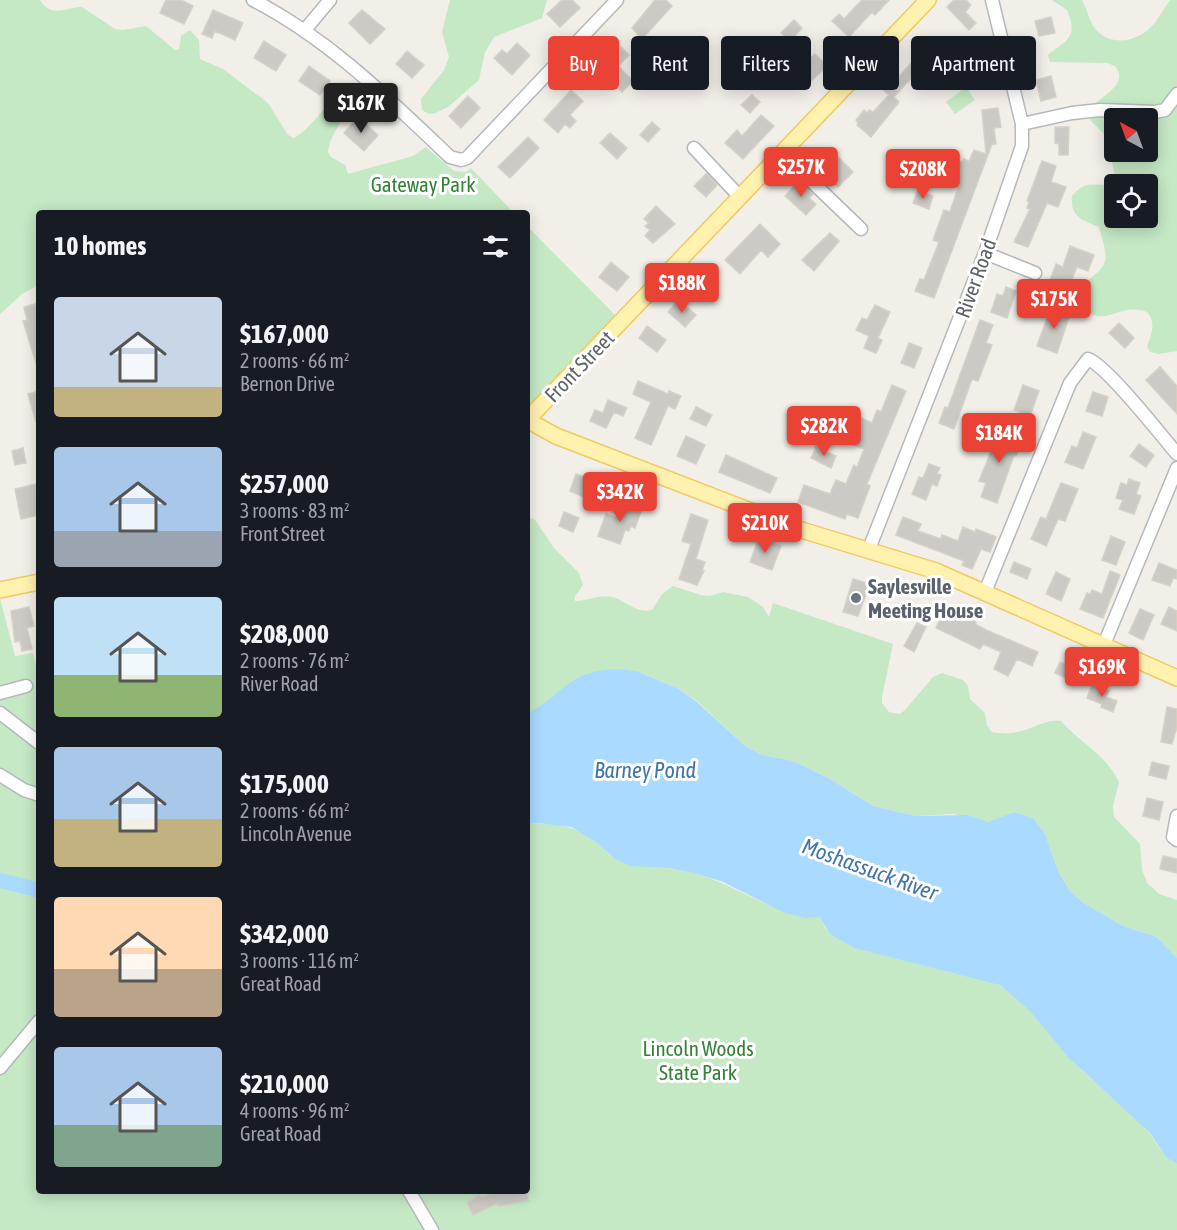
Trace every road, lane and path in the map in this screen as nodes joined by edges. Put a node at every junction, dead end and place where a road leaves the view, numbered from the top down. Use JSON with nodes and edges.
{"nodes":[{"id":1,"x":253,"y":0,"type":"edge"},
{"id":2,"x":330,"y":0,"type":"edge"},
{"id":3,"x":617,"y":0,"type":"edge"},
{"id":4,"x":928,"y":0,"type":"edge"},
{"id":5,"x":992,"y":0,"type":"edge"},
{"id":6,"x":304,"y":31,"type":"junction"},
{"id":7,"x":1177,"y":94,"type":"edge"},
{"id":8,"x":1022,"y":124,"type":"junction"},
{"id":9,"x":694,"y":148,"type":"dead end"},
{"id":10,"x":782,"y":153,"type":"junction"},
{"id":11,"x":740,"y":197,"type":"junction"},
{"id":12,"x":861,"y":229,"type":"dead end"},
{"id":13,"x":985,"y":253,"type":"junction"},
{"id":14,"x":1035,"y":273,"type":"dead end"},
{"id":15,"x":530,"y":418,"type":"edge"},
{"id":16,"x":530,"y":423,"type":"edge"},
{"id":17,"x":1177,"y":454,"type":"edge"},
{"id":18,"x":1177,"y":468,"type":"edge"},
{"id":19,"x":869,"y":549,"type":"junction"},
{"id":20,"x":36,"y":583,"type":"edge"},
{"id":21,"x":0,"y":590,"type":"edge"},
{"id":22,"x":985,"y":592,"type":"junction"},
{"id":23,"x":1103,"y":646,"type":"junction"},
{"id":24,"x":1175,"y":676,"type":"edge"},
{"id":25,"x":26,"y":686,"type":"dead end"},
{"id":26,"x":0,"y":693,"type":"edge"},
{"id":27,"x":0,"y":713,"type":"edge"},
{"id":28,"x":36,"y":741,"type":"edge"},
{"id":29,"x":0,"y":775,"type":"edge"},
{"id":30,"x":36,"y":794,"type":"edge"},
{"id":31,"x":1177,"y":816,"type":"edge"},
{"id":32,"x":1175,"y":838,"type":"edge"},
{"id":33,"x":36,"y":1025,"type":"edge"},
{"id":34,"x":0,"y":1068,"type":"edge"},
{"id":35,"x":412,"y":1194,"type":"edge"},
{"id":36,"x":432,"y":1230,"type":"edge"}],
"edges":[{"from":1,"to":6,"type":"street"},
{"from":2,"to":6,"type":"street"},
{"from":3,"to":6,"type":"street"},
{"from":4,"to":10,"type":"main road","name":"Front Street"},
{"from":5,"to":8,"type":"street","name":"River Road"},
{"from":7,"to":8,"type":"street"},
{"from":8,"to":13,"type":"street","name":"River Road"},
{"from":9,"to":11,"type":"street"},
{"from":10,"to":11,"type":"main road","name":"Front Street"},
{"from":10,"to":12,"type":"street"},
{"from":11,"to":15,"type":"main road","name":"Front Street"},
{"from":13,"to":14,"type":"street"},
{"from":13,"to":19,"type":"street","name":"River Road"},
{"from":16,"to":19,"type":"main road"},
{"from":17,"to":22,"type":"street"},
{"from":18,"to":23,"type":"street"},
{"from":19,"to":22,"type":"main road"},
{"from":20,"to":21,"type":"main road"},
{"from":22,"to":23,"type":"main road"},
{"from":23,"to":24,"type":"main road"},
{"from":25,"to":26,"type":"street"},
{"from":27,"to":28,"type":"street"},
{"from":29,"to":30,"type":"street"},
{"from":31,"to":32,"type":"street"},
{"from":33,"to":34,"type":"street"},
{"from":35,"to":36,"type":"street"}]}
